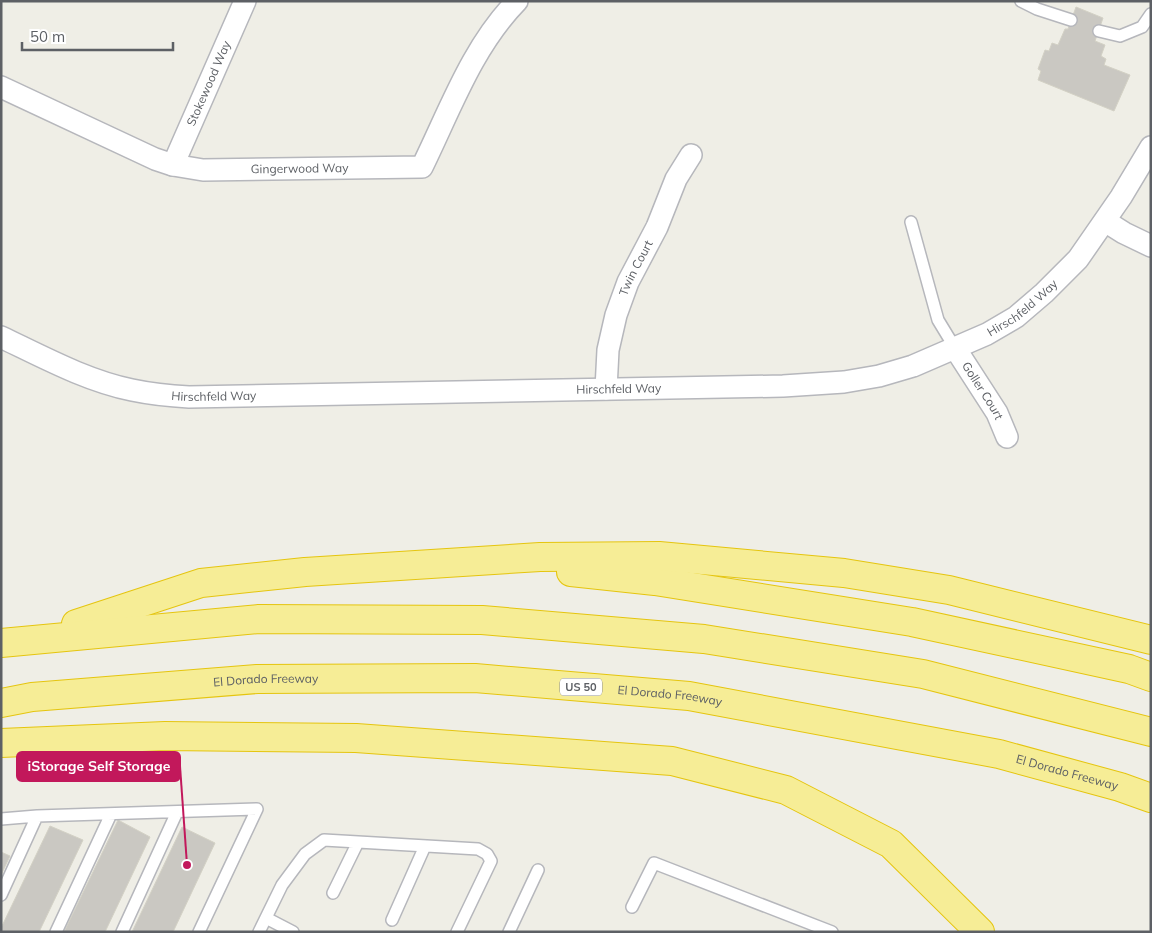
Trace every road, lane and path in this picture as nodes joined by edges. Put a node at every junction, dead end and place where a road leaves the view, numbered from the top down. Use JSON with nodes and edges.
{"nodes":[{"id":1,"x":245,"y":1,"type":"edge"},
{"id":2,"x":517,"y":1,"type":"edge"},
{"id":3,"x":1021,"y":1,"type":"edge"},
{"id":4,"x":1151,"y":14,"type":"edge"},
{"id":5,"x":1071,"y":20,"type":"dead end"},
{"id":6,"x":1099,"y":31,"type":"dead end"},
{"id":7,"x":1,"y":87,"type":"edge"},
{"id":8,"x":1151,"y":146,"type":"edge"},
{"id":9,"x":691,"y":155,"type":"dead end"},
{"id":10,"x":173,"y":165,"type":"junction"},
{"id":11,"x":1105,"y":221,"type":"junction"},
{"id":12,"x":911,"y":222,"type":"dead end"},
{"id":13,"x":1151,"y":246,"type":"edge"},
{"id":14,"x":1,"y":337,"type":"edge"},
{"id":15,"x":955,"y":348,"type":"junction"},
{"id":16,"x":606,"y":389,"type":"junction"},
{"id":17,"x":1007,"y":437,"type":"dead end"},
{"id":18,"x":488,"y":561,"type":"junction"},
{"id":19,"x":33,"y":639,"type":"junction"},
{"id":20,"x":1151,"y":640,"type":"edge"},
{"id":21,"x":1,"y":642,"type":"edge"},
{"id":22,"x":1151,"y":677,"type":"edge"},
{"id":23,"x":1,"y":703,"type":"edge"},
{"id":24,"x":1151,"y":732,"type":"edge"},
{"id":25,"x":1,"y":743,"type":"edge"},
{"id":26,"x":1151,"y":798,"type":"edge"},
{"id":27,"x":177,"y":812,"type":"junction"},
{"id":28,"x":111,"y":814,"type":"junction"},
{"id":29,"x":38,"y":816,"type":"junction"},
{"id":30,"x":1,"y":820,"type":"edge"},
{"id":31,"x":358,"y":842,"type":"junction"},
{"id":32,"x":425,"y":846,"type":"junction"},
{"id":33,"x":538,"y":870,"type":"dead end"},
{"id":34,"x":334,"y":893,"type":"dead end"},
{"id":35,"x":1,"y":895,"type":"edge"},
{"id":36,"x":632,"y":907,"type":"dead end"},
{"id":37,"x":266,"y":918,"type":"junction"},
{"id":38,"x":392,"y":920,"type":"dead end"},
{"id":39,"x":56,"y":932,"type":"edge"},
{"id":40,"x":122,"y":932,"type":"edge"},
{"id":41,"x":199,"y":932,"type":"edge"},
{"id":42,"x":259,"y":932,"type":"edge"},
{"id":43,"x":293,"y":932,"type":"edge"},
{"id":44,"x":457,"y":932,"type":"edge"},
{"id":45,"x":509,"y":932,"type":"edge"},
{"id":46,"x":832,"y":932,"type":"edge"},
{"id":47,"x":980,"y":932,"type":"edge"}],
"edges":[{"from":1,"to":10,"type":"street","name":"Stokewood Way"},
{"from":2,"to":10,"type":"street","name":"Gingerwood Way"},
{"from":3,"to":5,"type":"lane"},
{"from":4,"to":6,"type":"lane"},
{"from":7,"to":10,"type":"street","name":"Gingerwood Way"},
{"from":8,"to":11,"type":"street","name":"Hirschfeld Way"},
{"from":9,"to":16,"type":"street","name":"Twin Court"},
{"from":11,"to":13,"type":"street"},
{"from":11,"to":15,"type":"street","name":"Hirschfeld Way"},
{"from":12,"to":15,"type":"lane"},
{"from":14,"to":16,"type":"street","name":"Hirschfeld Way"},
{"from":15,"to":16,"type":"street","name":"Hirschfeld Way"},
{"from":15,"to":17,"type":"street","name":"Goller Court"},
{"from":18,"to":19,"type":"highway"},
{"from":18,"to":20,"type":"highway"},
{"from":18,"to":22,"type":"highway"},
{"from":19,"to":21,"type":"highway"},
{"from":19,"to":24,"type":"highway"},
{"from":23,"to":26,"type":"highway","name":"El Dorado Freeway","number":"US 50"},
{"from":25,"to":47,"type":"highway"},
{"from":27,"to":28,"type":"lane"},
{"from":27,"to":40,"type":"lane"},
{"from":27,"to":41,"type":"lane"},
{"from":28,"to":29,"type":"lane"},
{"from":28,"to":39,"type":"lane"},
{"from":29,"to":30,"type":"lane"},
{"from":29,"to":35,"type":"lane"},
{"from":31,"to":32,"type":"lane"},
{"from":31,"to":34,"type":"lane"},
{"from":31,"to":37,"type":"lane"},
{"from":32,"to":38,"type":"lane"},
{"from":32,"to":44,"type":"lane"},
{"from":33,"to":45,"type":"lane"},
{"from":36,"to":46,"type":"lane"},
{"from":37,"to":42,"type":"lane"},
{"from":37,"to":43,"type":"lane"}]}
